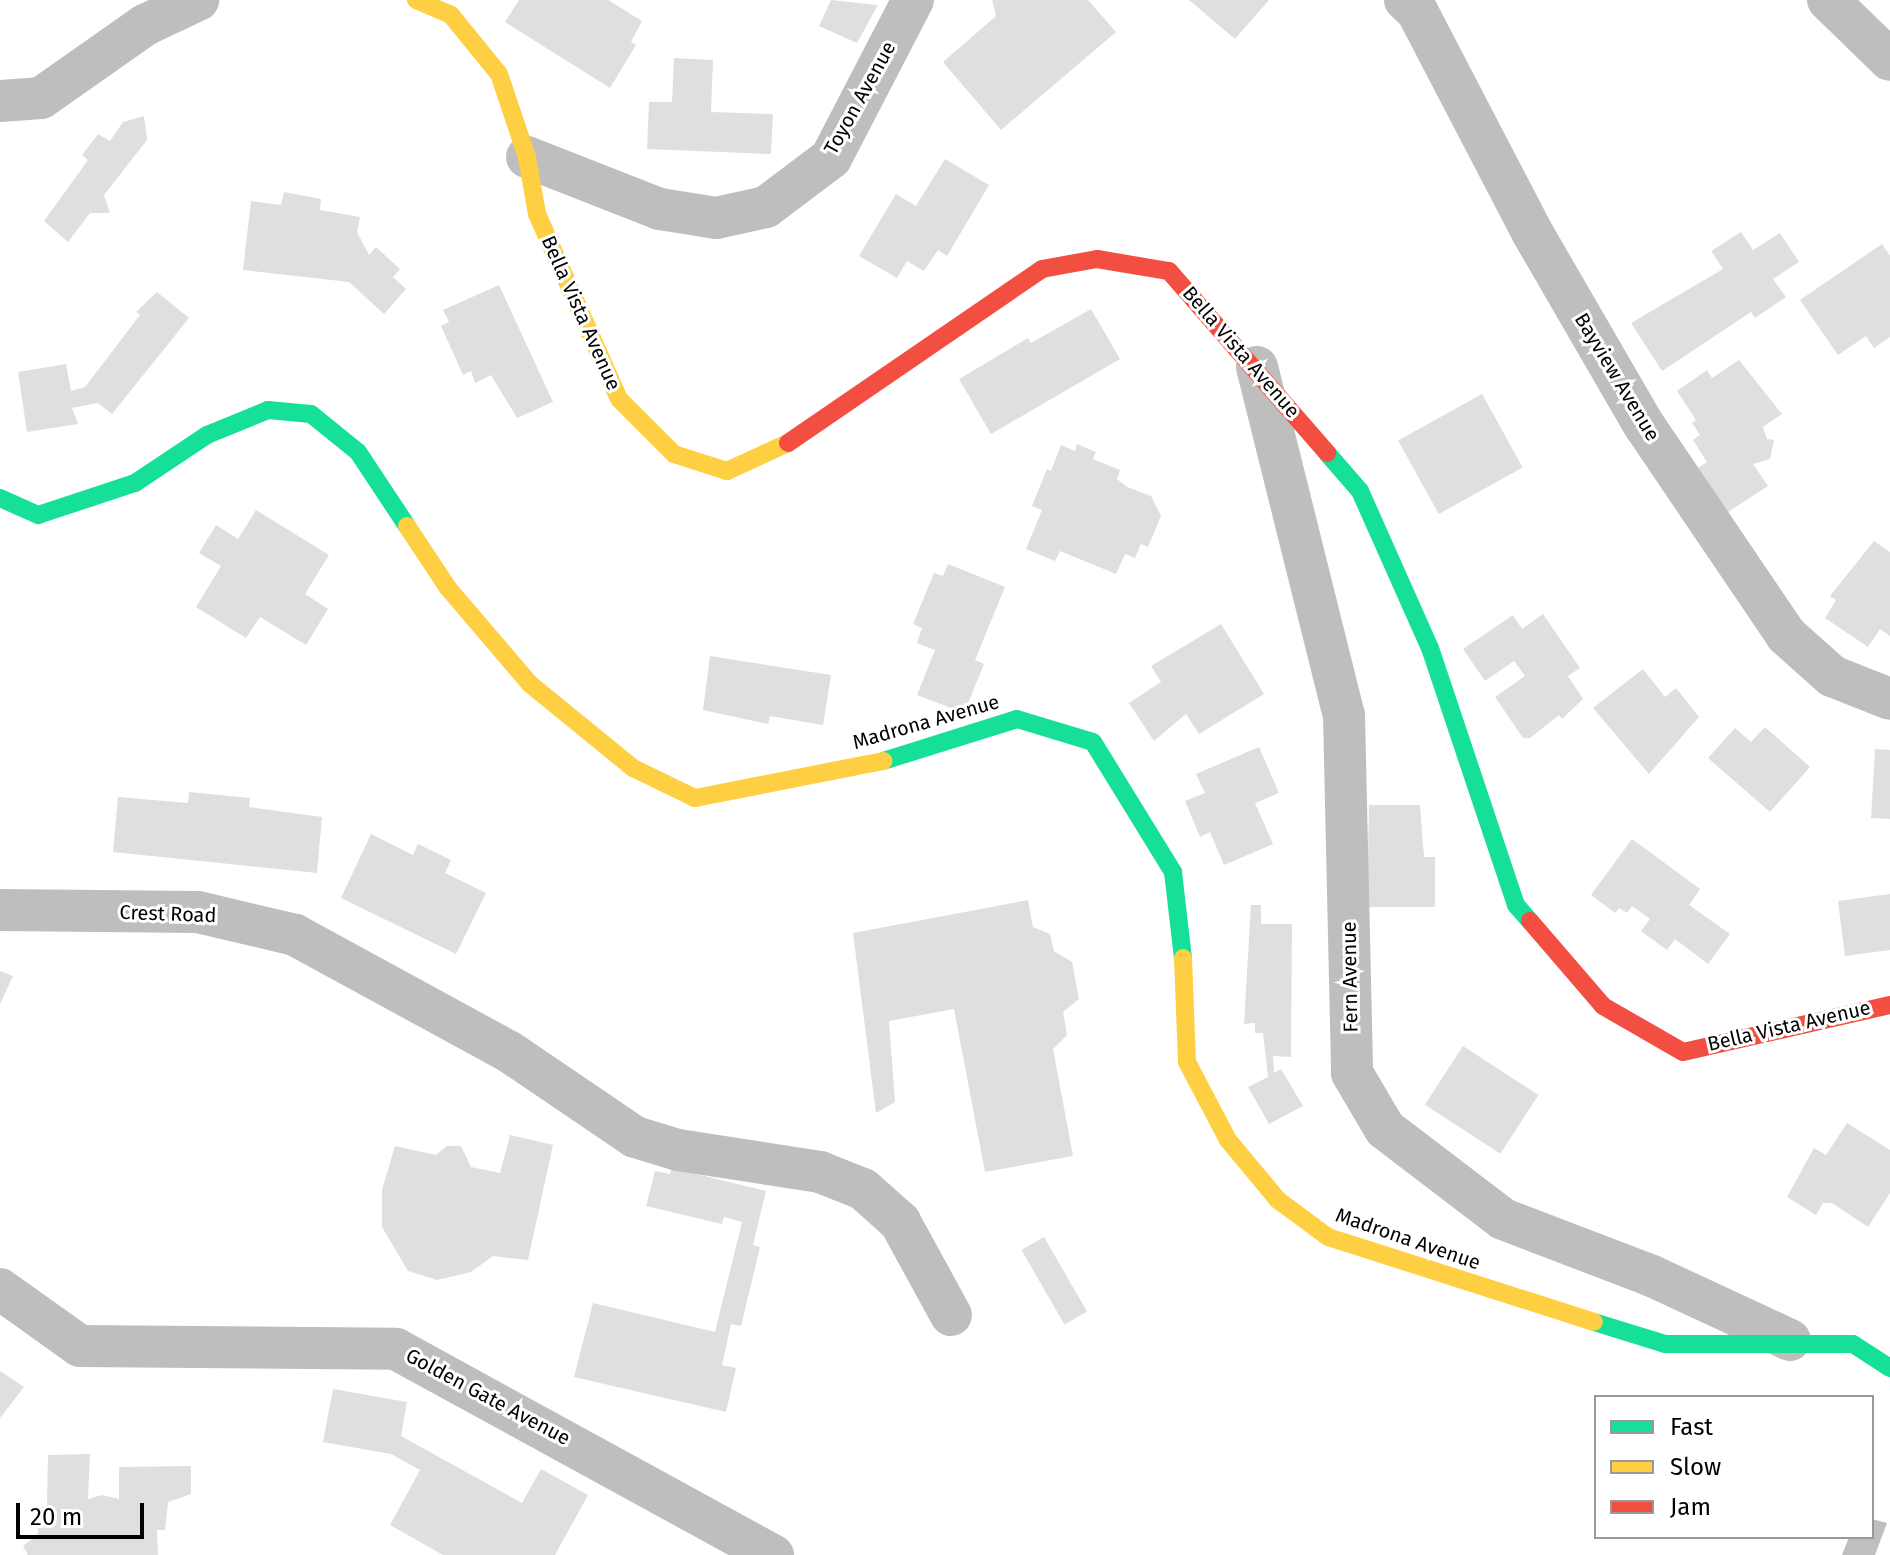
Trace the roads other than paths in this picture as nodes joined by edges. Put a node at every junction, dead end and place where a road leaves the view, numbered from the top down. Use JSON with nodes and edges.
{"nodes":[{"id":1,"x":198,"y":0,"type":"edge"},
{"id":2,"x":416,"y":0,"type":"edge"},
{"id":3,"x":913,"y":0,"type":"edge"},
{"id":4,"x":1405,"y":0,"type":"edge"},
{"id":5,"x":1828,"y":0,"type":"edge"},
{"id":6,"x":1890,"y":60,"type":"edge"},
{"id":7,"x":0,"y":101,"type":"edge"},
{"id":8,"x":527,"y":157,"type":"junction"},
{"id":9,"x":1257,"y":366,"type":"junction"},
{"id":10,"x":0,"y":498,"type":"edge"},
{"id":11,"x":1890,"y":699,"type":"edge"},
{"id":12,"x":0,"y":910,"type":"edge"},
{"id":13,"x":1890,"y":1005,"type":"edge"},
{"id":14,"x":0,"y":1289,"type":"edge"},
{"id":15,"x":951,"y":1315,"type":"dead end"},
{"id":16,"x":1790,"y":1340,"type":"junction"},
{"id":17,"x":1890,"y":1368,"type":"edge"},
{"id":18,"x":773,"y":1555,"type":"edge"}],
"edges":[{"from":1,"to":7,"type":"street"},
{"from":2,"to":8,"type":"street","name":"Bella Vista Avenue"},
{"from":3,"to":8,"type":"street","name":"Toyon Avenue"},
{"from":4,"to":11,"type":"street","name":"Bayview Avenue"},
{"from":5,"to":6,"type":"street"},
{"from":8,"to":9,"type":"street","name":"Bella Vista Avenue"},
{"from":9,"to":13,"type":"street","name":"Bella Vista Avenue"},
{"from":9,"to":16,"type":"street","name":"Fern Avenue"},
{"from":10,"to":16,"type":"street","name":"Madrona Avenue"},
{"from":12,"to":15,"type":"street","name":"Crest Road"},
{"from":14,"to":18,"type":"street","name":"Golden Gate Avenue"},
{"from":16,"to":17,"type":"street","name":"Madrona Avenue"}]}
